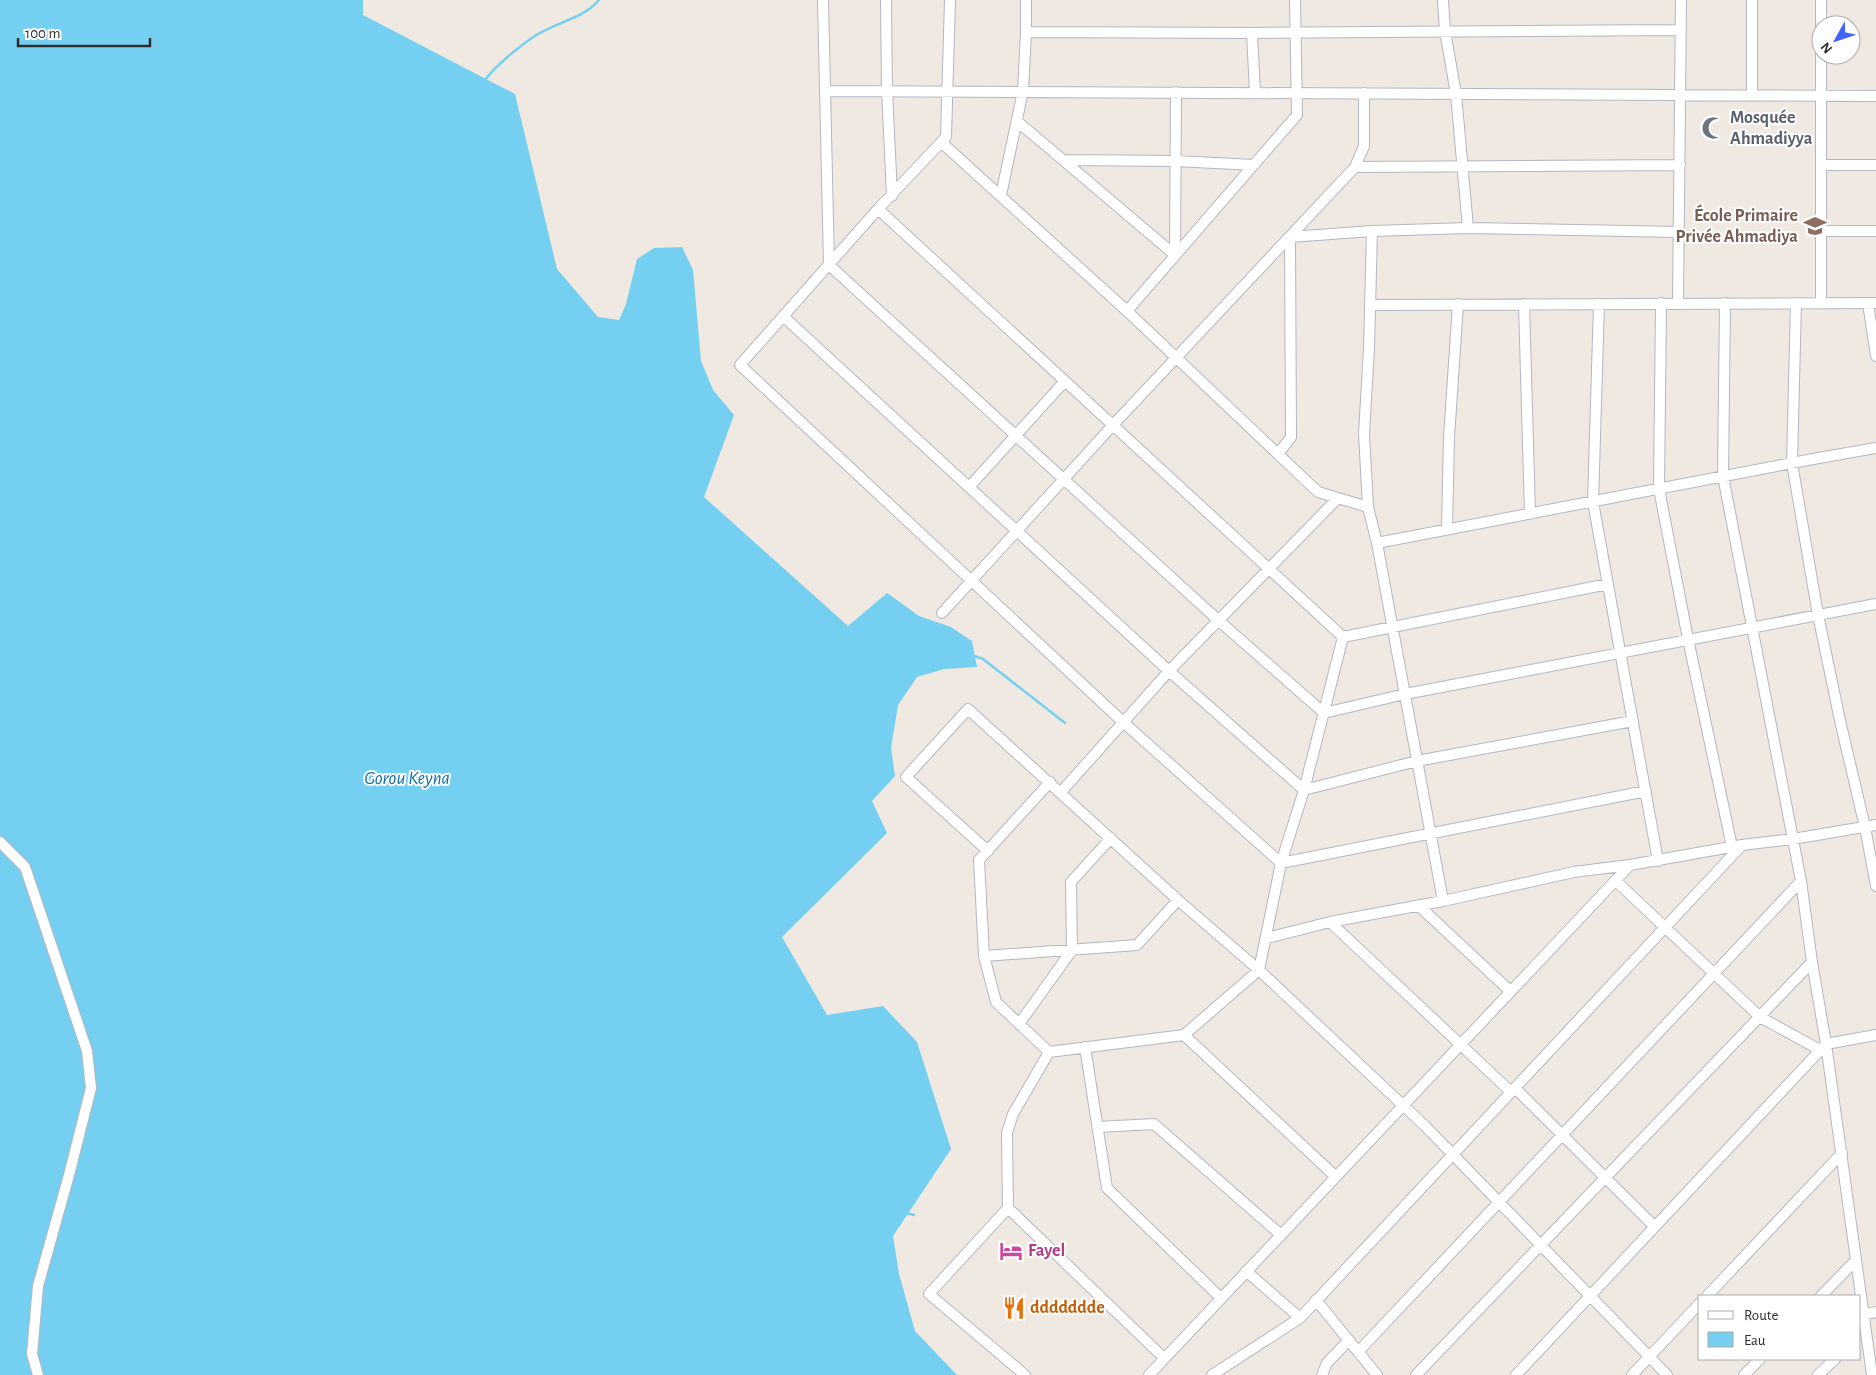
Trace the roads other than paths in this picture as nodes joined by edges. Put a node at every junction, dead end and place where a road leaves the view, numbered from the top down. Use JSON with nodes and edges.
{"nodes":[{"id":1,"x":823,"y":0,"type":"edge"},
{"id":2,"x":886,"y":0,"type":"edge"},
{"id":3,"x":950,"y":0,"type":"edge"},
{"id":4,"x":1026,"y":0,"type":"edge"},
{"id":5,"x":1295,"y":0,"type":"edge"},
{"id":6,"x":1443,"y":0,"type":"edge"},
{"id":7,"x":1681,"y":0,"type":"edge"},
{"id":8,"x":1752,"y":0,"type":"edge"},
{"id":9,"x":1821,"y":0,"type":"edge"},
{"id":10,"x":1681,"y":30,"type":"junction"},
{"id":11,"x":1295,"y":31,"type":"junction"},
{"id":12,"x":1445,"y":31,"type":"junction"},
{"id":13,"x":1026,"y":32,"type":"junction"},
{"id":14,"x":1252,"y":32,"type":"junction"},
{"id":15,"x":887,"y":90,"type":"junction"},
{"id":16,"x":825,"y":91,"type":"junction"},
{"id":17,"x":947,"y":91,"type":"junction"},
{"id":18,"x":1023,"y":92,"type":"junction"},
{"id":19,"x":1176,"y":92,"type":"junction"},
{"id":20,"x":1255,"y":93,"type":"junction"},
{"id":21,"x":1296,"y":93,"type":"junction"},
{"id":22,"x":1364,"y":93,"type":"junction"},
{"id":23,"x":1456,"y":94,"type":"junction"},
{"id":24,"x":1680,"y":95,"type":"junction"},
{"id":25,"x":1752,"y":95,"type":"junction"},
{"id":26,"x":1821,"y":96,"type":"junction"},
{"id":27,"x":1876,"y":96,"type":"edge"},
{"id":28,"x":1017,"y":121,"type":"junction"},
{"id":29,"x":941,"y":142,"type":"junction"},
{"id":30,"x":1063,"y":160,"type":"junction"},
{"id":31,"x":1176,"y":161,"type":"junction"},
{"id":32,"x":1680,"y":164,"type":"junction"},
{"id":33,"x":1254,"y":165,"type":"junction"},
{"id":34,"x":1462,"y":165,"type":"junction"},
{"id":35,"x":1821,"y":165,"type":"junction"},
{"id":36,"x":1876,"y":165,"type":"edge"},
{"id":37,"x":1355,"y":167,"type":"junction"},
{"id":38,"x":1001,"y":195,"type":"junction"},
{"id":39,"x":892,"y":196,"type":"junction"},
{"id":40,"x":878,"y":209,"type":"junction"},
{"id":41,"x":1468,"y":228,"type":"junction"},
{"id":42,"x":1876,"y":230,"type":"edge"},
{"id":43,"x":1372,"y":231,"type":"junction"},
{"id":44,"x":1821,"y":231,"type":"junction"},
{"id":45,"x":1679,"y":232,"type":"junction"},
{"id":46,"x":1290,"y":237,"type":"junction"},
{"id":47,"x":1175,"y":255,"type":"junction"},
{"id":48,"x":829,"y":265,"type":"junction"},
{"id":49,"x":1678,"y":303,"type":"junction"},
{"id":50,"x":1796,"y":303,"type":"junction"},
{"id":51,"x":1821,"y":303,"type":"junction"},
{"id":52,"x":1872,"y":303,"type":"edge"},
{"id":53,"x":1458,"y":304,"type":"junction"},
{"id":54,"x":1524,"y":304,"type":"junction"},
{"id":55,"x":1599,"y":304,"type":"junction"},
{"id":56,"x":1661,"y":304,"type":"junction"},
{"id":57,"x":1725,"y":304,"type":"junction"},
{"id":58,"x":1371,"y":305,"type":"junction"},
{"id":59,"x":1127,"y":311,"type":"junction"},
{"id":60,"x":784,"y":317,"type":"junction"},
{"id":61,"x":1876,"y":356,"type":"edge"},
{"id":62,"x":1178,"y":358,"type":"junction"},
{"id":63,"x":1065,"y":381,"type":"junction"},
{"id":64,"x":1113,"y":425,"type":"junction"},
{"id":65,"x":1016,"y":435,"type":"junction"},
{"id":66,"x":1876,"y":448,"type":"edge"},
{"id":67,"x":1278,"y":454,"type":"junction"},
{"id":68,"x":1792,"y":463,"type":"junction"},
{"id":69,"x":1724,"y":476,"type":"junction"},
{"id":70,"x":1064,"y":479,"type":"junction"},
{"id":71,"x":970,"y":486,"type":"junction"},
{"id":72,"x":1659,"y":489,"type":"junction"},
{"id":73,"x":1338,"y":498,"type":"junction"},
{"id":74,"x":1593,"y":502,"type":"junction"},
{"id":75,"x":1368,"y":507,"type":"junction"},
{"id":76,"x":1530,"y":514,"type":"junction"},
{"id":77,"x":1017,"y":530,"type":"junction"},
{"id":78,"x":1447,"y":530,"type":"junction"},
{"id":79,"x":1377,"y":544,"type":"junction"},
{"id":80,"x":1268,"y":568,"type":"junction"},
{"id":81,"x":972,"y":581,"type":"junction"},
{"id":82,"x":1608,"y":584,"type":"junction"},
{"id":83,"x":1876,"y":604,"type":"edge"},
{"id":84,"x":942,"y":613,"type":"dead end"},
{"id":85,"x":1818,"y":615,"type":"junction"},
{"id":86,"x":1218,"y":620,"type":"junction"},
{"id":87,"x":1393,"y":627,"type":"junction"},
{"id":88,"x":1753,"y":627,"type":"junction"},
{"id":89,"x":1343,"y":637,"type":"junction"},
{"id":90,"x":1688,"y":639,"type":"junction"},
{"id":91,"x":1621,"y":652,"type":"junction"},
{"id":92,"x":1169,"y":671,"type":"junction"},
{"id":93,"x":1405,"y":694,"type":"junction"},
{"id":94,"x":1324,"y":713,"type":"junction"},
{"id":95,"x":1633,"y":721,"type":"junction"},
{"id":96,"x":1123,"y":722,"type":"junction"},
{"id":97,"x":1417,"y":761,"type":"junction"},
{"id":98,"x":1050,"y":782,"type":"junction"},
{"id":99,"x":1304,"y":790,"type":"junction"},
{"id":100,"x":1646,"y":791,"type":"junction"},
{"id":101,"x":1061,"y":792,"type":"junction"},
{"id":102,"x":1871,"y":826,"type":"edge"},
{"id":103,"x":1431,"y":835,"type":"junction"},
{"id":104,"x":1111,"y":838,"type":"junction"},
{"id":105,"x":1793,"y":839,"type":"junction"},
{"id":106,"x":0,"y":842,"type":"edge"},
{"id":107,"x":1737,"y":846,"type":"junction"},
{"id":108,"x":988,"y":851,"type":"junction"},
{"id":109,"x":1658,"y":861,"type":"junction"},
{"id":110,"x":1281,"y":863,"type":"junction"},
{"id":111,"x":1630,"y":865,"type":"junction"},
{"id":112,"x":1616,"y":880,"type":"junction"},
{"id":113,"x":1801,"y":881,"type":"junction"},
{"id":114,"x":1876,"y":886,"type":"edge"},
{"id":115,"x":1178,"y":900,"type":"junction"},
{"id":116,"x":1443,"y":901,"type":"junction"},
{"id":117,"x":1419,"y":906,"type":"junction"},
{"id":118,"x":1330,"y":922,"type":"junction"},
{"id":119,"x":1665,"y":928,"type":"junction"},
{"id":120,"x":1267,"y":938,"type":"junction"},
{"id":121,"x":1072,"y":950,"type":"junction"},
{"id":122,"x":984,"y":956,"type":"junction"},
{"id":123,"x":1812,"y":962,"type":"junction"},
{"id":124,"x":1259,"y":970,"type":"junction"},
{"id":125,"x":1714,"y":973,"type":"junction"},
{"id":126,"x":1510,"y":991,"type":"junction"},
{"id":127,"x":1760,"y":1016,"type":"junction"},
{"id":128,"x":1019,"y":1024,"type":"junction"},
{"id":129,"x":1184,"y":1035,"type":"junction"},
{"id":130,"x":1876,"y":1035,"type":"edge"},
{"id":131,"x":1460,"y":1044,"type":"junction"},
{"id":132,"x":1823,"y":1047,"type":"junction"},
{"id":133,"x":1085,"y":1048,"type":"junction"},
{"id":134,"x":1049,"y":1052,"type":"junction"},
{"id":135,"x":1513,"y":1090,"type":"junction"},
{"id":136,"x":1402,"y":1105,"type":"junction"},
{"id":137,"x":1098,"y":1127,"type":"junction"},
{"id":138,"x":1562,"y":1134,"type":"junction"},
{"id":139,"x":1842,"y":1153,"type":"junction"},
{"id":140,"x":1453,"y":1154,"type":"junction"},
{"id":141,"x":1336,"y":1176,"type":"junction"},
{"id":142,"x":1606,"y":1177,"type":"junction"},
{"id":143,"x":1499,"y":1202,"type":"junction"},
{"id":144,"x":1008,"y":1208,"type":"junction"},
{"id":145,"x":1655,"y":1227,"type":"junction"},
{"id":146,"x":1280,"y":1234,"type":"junction"},
{"id":147,"x":1541,"y":1245,"type":"junction"},
{"id":148,"x":1856,"y":1260,"type":"junction"},
{"id":149,"x":1246,"y":1271,"type":"junction"},
{"id":150,"x":1707,"y":1295,"type":"edge"},
{"id":151,"x":1822,"y":1295,"type":"edge"},
{"id":152,"x":1860,"y":1295,"type":"edge"},
{"id":153,"x":1590,"y":1296,"type":"junction"},
{"id":154,"x":1220,"y":1298,"type":"junction"},
{"id":155,"x":1316,"y":1300,"type":"junction"},
{"id":156,"x":1698,"y":1306,"type":"edge"},
{"id":157,"x":1861,"y":1307,"type":"edge"},
{"id":158,"x":1876,"y":1312,"type":"edge"},
{"id":159,"x":1862,"y":1316,"type":"junction"},
{"id":160,"x":1300,"y":1318,"type":"junction"},
{"id":161,"x":1862,"y":1332,"type":"edge"},
{"id":162,"x":1349,"y":1340,"type":"junction"},
{"id":163,"x":1358,"y":1352,"type":"junction"},
{"id":164,"x":1649,"y":1357,"type":"junction"},
{"id":165,"x":1164,"y":1358,"type":"junction"},
{"id":166,"x":1759,"y":1360,"type":"edge"},
{"id":167,"x":1834,"y":1360,"type":"edge"},
{"id":168,"x":38,"y":1375,"type":"edge"},
{"id":169,"x":1025,"y":1375,"type":"edge"},
{"id":170,"x":1149,"y":1375,"type":"edge"},
{"id":171,"x":1212,"y":1375,"type":"edge"},
{"id":172,"x":1322,"y":1375,"type":"edge"},
{"id":173,"x":1377,"y":1375,"type":"edge"},
{"id":174,"x":1416,"y":1375,"type":"edge"},
{"id":175,"x":1516,"y":1375,"type":"edge"},
{"id":176,"x":1632,"y":1375,"type":"edge"},
{"id":177,"x":1667,"y":1375,"type":"edge"},
{"id":178,"x":1744,"y":1375,"type":"edge"},
{"id":179,"x":1818,"y":1375,"type":"edge"},
{"id":180,"x":1872,"y":1375,"type":"edge"}],
"edges":[{"from":1,"to":16,"type":"street"},
{"from":2,"to":15,"type":"street"},
{"from":3,"to":17,"type":"street"},
{"from":4,"to":13,"type":"street"},
{"from":5,"to":11,"type":"street"},
{"from":6,"to":12,"type":"street"},
{"from":7,"to":10,"type":"street"},
{"from":8,"to":25,"type":"street"},
{"from":9,"to":26,"type":"street"},
{"from":10,"to":12,"type":"street"},
{"from":10,"to":24,"type":"street"},
{"from":11,"to":12,"type":"street"},
{"from":11,"to":14,"type":"street"},
{"from":11,"to":21,"type":"street"},
{"from":12,"to":23,"type":"street"},
{"from":13,"to":14,"type":"street"},
{"from":13,"to":18,"type":"street"},
{"from":14,"to":20,"type":"street"},
{"from":15,"to":16,"type":"street"},
{"from":15,"to":17,"type":"street"},
{"from":15,"to":39,"type":"street"},
{"from":16,"to":48,"type":"street"},
{"from":17,"to":18,"type":"street"},
{"from":17,"to":29,"type":"street"},
{"from":18,"to":19,"type":"street"},
{"from":18,"to":28,"type":"street"},
{"from":19,"to":20,"type":"street"},
{"from":19,"to":31,"type":"street"},
{"from":20,"to":21,"type":"street"},
{"from":21,"to":22,"type":"street"},
{"from":21,"to":33,"type":"street"},
{"from":22,"to":23,"type":"street"},
{"from":22,"to":37,"type":"street"},
{"from":23,"to":24,"type":"street"},
{"from":23,"to":34,"type":"street"},
{"from":24,"to":25,"type":"street"},
{"from":24,"to":32,"type":"street"},
{"from":25,"to":26,"type":"street"},
{"from":26,"to":27,"type":"street"},
{"from":26,"to":35,"type":"street"},
{"from":28,"to":30,"type":"street"},
{"from":28,"to":38,"type":"street"},
{"from":29,"to":38,"type":"street"},
{"from":29,"to":39,"type":"street"},
{"from":30,"to":31,"type":"street"},
{"from":30,"to":47,"type":"street"},
{"from":31,"to":33,"type":"street"},
{"from":31,"to":47,"type":"street"},
{"from":32,"to":34,"type":"street"},
{"from":32,"to":45,"type":"street"},
{"from":33,"to":47,"type":"street"},
{"from":34,"to":37,"type":"street"},
{"from":34,"to":41,"type":"street"},
{"from":35,"to":36,"type":"street"},
{"from":35,"to":44,"type":"street"},
{"from":37,"to":46,"type":"street"},
{"from":38,"to":59,"type":"street"},
{"from":39,"to":40,"type":"street"},
{"from":40,"to":48,"type":"street"},
{"from":40,"to":63,"type":"street"},
{"from":41,"to":43,"type":"street"},
{"from":41,"to":45,"type":"street"},
{"from":42,"to":44,"type":"street"},
{"from":43,"to":46,"type":"street"},
{"from":43,"to":58,"type":"street"},
{"from":44,"to":51,"type":"street"},
{"from":45,"to":49,"type":"street"},
{"from":46,"to":62,"type":"street"},
{"from":46,"to":67,"type":"street"},
{"from":47,"to":59,"type":"street"},
{"from":48,"to":60,"type":"street"},
{"from":48,"to":65,"type":"street"},
{"from":49,"to":56,"type":"street"},
{"from":49,"to":57,"type":"street"},
{"from":50,"to":51,"type":"street"},
{"from":50,"to":57,"type":"street"},
{"from":50,"to":68,"type":"street"},
{"from":51,"to":52,"type":"street"},
{"from":52,"to":61,"type":"street"},
{"from":53,"to":54,"type":"street"},
{"from":53,"to":58,"type":"street"},
{"from":53,"to":78,"type":"street"},
{"from":54,"to":55,"type":"street"},
{"from":54,"to":76,"type":"street"},
{"from":55,"to":56,"type":"street"},
{"from":55,"to":74,"type":"street"},
{"from":56,"to":72,"type":"street"},
{"from":57,"to":69,"type":"street"},
{"from":58,"to":75,"type":"street"},
{"from":59,"to":62,"type":"street"},
{"from":60,"to":71,"type":"street"},
{"from":60,"to":81,"type":"street"},
{"from":62,"to":64,"type":"street"},
{"from":62,"to":67,"type":"street"},
{"from":63,"to":64,"type":"street"},
{"from":63,"to":65,"type":"street"},
{"from":64,"to":70,"type":"street"},
{"from":64,"to":80,"type":"street"},
{"from":65,"to":70,"type":"street"},
{"from":65,"to":71,"type":"street"},
{"from":66,"to":68,"type":"street"},
{"from":67,"to":73,"type":"street"},
{"from":68,"to":69,"type":"street"},
{"from":68,"to":85,"type":"street"},
{"from":69,"to":72,"type":"street"},
{"from":69,"to":88,"type":"street"},
{"from":70,"to":77,"type":"street"},
{"from":70,"to":86,"type":"street"},
{"from":71,"to":77,"type":"street"},
{"from":72,"to":74,"type":"street"},
{"from":72,"to":90,"type":"street"},
{"from":73,"to":75,"type":"street"},
{"from":73,"to":80,"type":"street"},
{"from":74,"to":76,"type":"street"},
{"from":74,"to":82,"type":"street"},
{"from":75,"to":79,"type":"street"},
{"from":76,"to":78,"type":"street"},
{"from":77,"to":81,"type":"street"},
{"from":77,"to":92,"type":"street"},
{"from":78,"to":79,"type":"street"},
{"from":79,"to":87,"type":"street"},
{"from":80,"to":86,"type":"street"},
{"from":80,"to":89,"type":"street"},
{"from":81,"to":84,"type":"street"},
{"from":81,"to":96,"type":"street"},
{"from":82,"to":87,"type":"street"},
{"from":82,"to":91,"type":"street"},
{"from":83,"to":85,"type":"street"},
{"from":85,"to":88,"type":"street"},
{"from":85,"to":102,"type":"street"},
{"from":86,"to":92,"type":"street"},
{"from":86,"to":94,"type":"street"},
{"from":87,"to":89,"type":"street"},
{"from":87,"to":93,"type":"street"},
{"from":88,"to":90,"type":"street"},
{"from":88,"to":105,"type":"street"},
{"from":89,"to":94,"type":"street"},
{"from":90,"to":91,"type":"street"},
{"from":90,"to":107,"type":"street"},
{"from":91,"to":93,"type":"street"},
{"from":91,"to":95,"type":"street"},
{"from":92,"to":96,"type":"street"},
{"from":92,"to":99,"type":"street"},
{"from":93,"to":94,"type":"street"},
{"from":93,"to":97,"type":"street"},
{"from":94,"to":99,"type":"street"},
{"from":95,"to":97,"type":"street"},
{"from":95,"to":100,"type":"street"},
{"from":96,"to":101,"type":"street"},
{"from":96,"to":110,"type":"street"},
{"from":97,"to":99,"type":"street"},
{"from":97,"to":103,"type":"street"},
{"from":98,"to":101,"type":"street"},
{"from":98,"to":108,"type":"street"},
{"from":98,"to":108,"type":"street"},
{"from":99,"to":110,"type":"street"},
{"from":100,"to":103,"type":"street"},
{"from":100,"to":109,"type":"street"},
{"from":101,"to":104,"type":"street"},
{"from":102,"to":105,"type":"street"},
{"from":102,"to":114,"type":"street"},
{"from":103,"to":110,"type":"street"},
{"from":103,"to":116,"type":"street"},
{"from":104,"to":115,"type":"street"},
{"from":104,"to":121,"type":"street"},
{"from":105,"to":107,"type":"street"},
{"from":105,"to":113,"type":"street"},
{"from":106,"to":168,"type":"street"},
{"from":107,"to":109,"type":"street"},
{"from":107,"to":119,"type":"street"},
{"from":108,"to":122,"type":"street"},
{"from":109,"to":111,"type":"street"},
{"from":110,"to":120,"type":"street"},
{"from":111,"to":112,"type":"street"},
{"from":111,"to":116,"type":"street"},
{"from":112,"to":119,"type":"street"},
{"from":112,"to":126,"type":"street"},
{"from":113,"to":123,"type":"street"},
{"from":113,"to":125,"type":"street"},
{"from":115,"to":121,"type":"street"},
{"from":115,"to":124,"type":"street"},
{"from":116,"to":117,"type":"street"},
{"from":117,"to":118,"type":"street"},
{"from":117,"to":126,"type":"street"},
{"from":118,"to":120,"type":"street"},
{"from":118,"to":131,"type":"street"},
{"from":119,"to":125,"type":"street"},
{"from":119,"to":135,"type":"street"},
{"from":120,"to":124,"type":"street"},
{"from":121,"to":122,"type":"street"},
{"from":121,"to":128,"type":"street"},
{"from":122,"to":128,"type":"street"},
{"from":123,"to":127,"type":"street"},
{"from":123,"to":132,"type":"street"},
{"from":124,"to":129,"type":"street"},
{"from":124,"to":136,"type":"street"},
{"from":125,"to":127,"type":"street"},
{"from":125,"to":138,"type":"street"},
{"from":126,"to":131,"type":"street"},
{"from":127,"to":132,"type":"street"},
{"from":127,"to":142,"type":"street"},
{"from":128,"to":134,"type":"street"},
{"from":129,"to":133,"type":"street"},
{"from":129,"to":141,"type":"street"},
{"from":130,"to":132,"type":"street"},
{"from":131,"to":135,"type":"street"},
{"from":131,"to":136,"type":"street"},
{"from":132,"to":139,"type":"street"},
{"from":132,"to":145,"type":"street"},
{"from":133,"to":134,"type":"street"},
{"from":133,"to":137,"type":"street"},
{"from":134,"to":144,"type":"street"},
{"from":135,"to":138,"type":"street"},
{"from":135,"to":140,"type":"street"},
{"from":136,"to":140,"type":"street"},
{"from":136,"to":141,"type":"street"},
{"from":137,"to":146,"type":"street"},
{"from":137,"to":154,"type":"street"},
{"from":138,"to":142,"type":"street"},
{"from":138,"to":143,"type":"street"},
{"from":139,"to":148,"type":"street"},
{"from":139,"to":150,"type":"street"},
{"from":140,"to":143,"type":"street"},
{"from":140,"to":155,"type":"street"},
{"from":141,"to":146,"type":"street"},
{"from":142,"to":145,"type":"street"},
{"from":142,"to":147,"type":"street"},
{"from":143,"to":147,"type":"street"},
{"from":143,"to":163,"type":"street"},
{"from":144,"to":165,"type":"street"},
{"from":144,"to":169,"type":"street"},
{"from":145,"to":153,"type":"street"},
{"from":146,"to":149,"type":"street"},
{"from":147,"to":153,"type":"street"},
{"from":147,"to":174,"type":"street"},
{"from":148,"to":151,"type":"street"},
{"from":148,"to":152,"type":"street"},
{"from":149,"to":154,"type":"street"},
{"from":149,"to":160,"type":"street"},
{"from":153,"to":164,"type":"street"},
{"from":153,"to":175,"type":"street"},
{"from":154,"to":165,"type":"street"},
{"from":155,"to":160,"type":"street"},
{"from":155,"to":162,"type":"street"},
{"from":156,"to":164,"type":"street"},
{"from":157,"to":159,"type":"street"},
{"from":158,"to":159,"type":"street"},
{"from":159,"to":161,"type":"street"},
{"from":160,"to":171,"type":"street"},
{"from":161,"to":180,"type":"street"},
{"from":162,"to":163,"type":"street"},
{"from":162,"to":172,"type":"street"},
{"from":163,"to":173,"type":"street"},
{"from":164,"to":176,"type":"street"},
{"from":164,"to":177,"type":"street"},
{"from":165,"to":170,"type":"street"},
{"from":166,"to":178,"type":"street"},
{"from":167,"to":179,"type":"street"}]}
